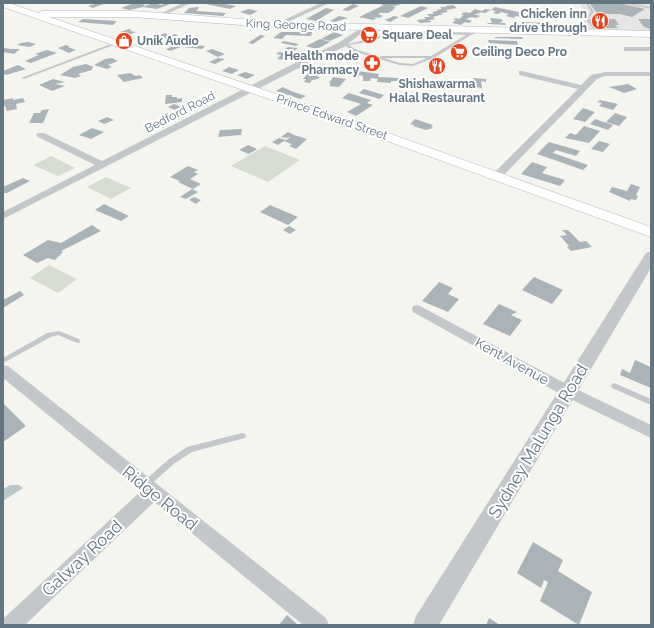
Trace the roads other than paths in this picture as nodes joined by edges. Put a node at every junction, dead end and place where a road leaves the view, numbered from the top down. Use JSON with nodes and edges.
{"nodes":[{"id":1,"x":188,"y":3,"type":"edge"},
{"id":2,"x":326,"y":3,"type":"edge"},
{"id":3,"x":587,"y":3,"type":"edge"},
{"id":4,"x":625,"y":3,"type":"edge"},
{"id":5,"x":644,"y":3,"type":"edge"},
{"id":6,"x":7,"y":5,"type":"edge"},
{"id":7,"x":651,"y":6,"type":"edge"},
{"id":8,"x":53,"y":8,"type":"junction"},
{"id":9,"x":65,"y":13,"type":"junction"},
{"id":10,"x":33,"y":14,"type":"junction"},
{"id":11,"x":133,"y":14,"type":"junction"},
{"id":12,"x":158,"y":16,"type":"junction"},
{"id":13,"x":55,"y":22,"type":"junction"},
{"id":14,"x":282,"y":25,"type":"junction"},
{"id":15,"x":366,"y":27,"type":"junction"},
{"id":16,"x":482,"y":30,"type":"junction"},
{"id":17,"x":385,"y":31,"type":"junction"},
{"id":18,"x":426,"y":31,"type":"junction"},
{"id":19,"x":598,"y":33,"type":"junction"},
{"id":20,"x":470,"y":34,"type":"junction"},
{"id":21,"x":651,"y":34,"type":"edge"},
{"id":22,"x":117,"y":43,"type":"junction"},
{"id":23,"x":344,"y":45,"type":"junction"},
{"id":24,"x":627,"y":49,"type":"dead end"},
{"id":25,"x":651,"y":49,"type":"edge"},
{"id":26,"x":378,"y":57,"type":"junction"},
{"id":27,"x":433,"y":57,"type":"junction"},
{"id":28,"x":522,"y":73,"type":"dead end"},
{"id":29,"x":651,"y":74,"type":"edge"},
{"id":30,"x":23,"y":78,"type":"dead end"},
{"id":31,"x":583,"y":88,"type":"junction"},
{"id":32,"x":251,"y":89,"type":"junction"},
{"id":33,"x":41,"y":135,"type":"dead end"},
{"id":34,"x":102,"y":166,"type":"junction"},
{"id":35,"x":498,"y":175,"type":"junction"},
{"id":36,"x":3,"y":216,"type":"edge"},
{"id":37,"x":651,"y":232,"type":"edge"},
{"id":38,"x":651,"y":256,"type":"edge"},
{"id":39,"x":418,"y":309,"type":"dead end"},
{"id":40,"x":77,"y":341,"type":"dead end"},
{"id":41,"x":3,"y":361,"type":"edge"},
{"id":42,"x":3,"y":370,"type":"edge"},
{"id":43,"x":614,"y":386,"type":"dead end"},
{"id":44,"x":567,"y":391,"type":"junction"},
{"id":45,"x":651,"y":402,"type":"edge"},
{"id":46,"x":651,"y":432,"type":"edge"},
{"id":47,"x":242,"y":436,"type":"dead end"},
{"id":48,"x":148,"y":489,"type":"junction"},
{"id":49,"x":11,"y":625,"type":"edge"},
{"id":50,"x":319,"y":625,"type":"edge"},
{"id":51,"x":425,"y":625,"type":"edge"}],
"edges":[{"from":1,"to":12,"type":"street"},
{"from":2,"to":14,"type":"street"},
{"from":3,"to":19,"type":"lane"},
{"from":4,"to":7,"type":"lane"},
{"from":5,"to":7,"type":"lane"},
{"from":6,"to":8,"type":"main road","name":"King George Road"},
{"from":6,"to":10,"type":"main road","name":"Prince Edward Street"},
{"from":8,"to":10,"type":"main road"},
{"from":8,"to":11,"type":"main road","name":"King George Road"},
{"from":9,"to":10,"type":"main road","name":"King George Road"},
{"from":9,"to":11,"type":"main road","name":"King George Road"},
{"from":9,"to":13,"type":"main road"},
{"from":10,"to":13,"type":"main road","name":"Prince Edward Street"},
{"from":11,"to":12,"type":"main road","name":"King George Road"},
{"from":12,"to":14,"type":"main road","name":"King George Road"},
{"from":13,"to":22,"type":"main road","name":"Prince Edward Street"},
{"from":14,"to":15,"type":"main road","name":"King George Road"},
{"from":15,"to":17,"type":"main road","name":"King George Road"},
{"from":15,"to":23,"type":"street","name":"Bedford Road"},
{"from":16,"to":18,"type":"main road","name":"King George Road"},
{"from":16,"to":19,"type":"main road","name":"King George Road"},
{"from":16,"to":20,"type":"lane"},
{"from":17,"to":18,"type":"main road","name":"King George Road"},
{"from":17,"to":23,"type":"lane"},
{"from":18,"to":20,"type":"lane"},
{"from":19,"to":21,"type":"main road","name":"King George Road"},
{"from":20,"to":27,"type":"lane"},
{"from":22,"to":30,"type":"lane"},
{"from":22,"to":32,"type":"main road","name":"Prince Edward Street"},
{"from":23,"to":26,"type":"lane"},
{"from":23,"to":32,"type":"street","name":"Bedford Road"},
{"from":24,"to":25,"type":"street"},
{"from":26,"to":27,"type":"lane"},
{"from":26,"to":27,"type":"lane"},
{"from":28,"to":31,"type":"street"},
{"from":29,"to":31,"type":"street"},
{"from":31,"to":35,"type":"street"},
{"from":32,"to":34,"type":"street","name":"Bedford Road"},
{"from":32,"to":35,"type":"main road","name":"Prince Edward Street"},
{"from":33,"to":34,"type":"street"},
{"from":34,"to":36,"type":"street","name":"Bedford Road"},
{"from":35,"to":37,"type":"main road","name":"Prince Edward Street"},
{"from":38,"to":44,"type":"street","name":"Sydney Malunga Road"},
{"from":39,"to":44,"type":"street","name":"Kent Avenue"},
{"from":40,"to":41,"type":"lane"},
{"from":42,"to":48,"type":"street","name":"Ridge Road"},
{"from":43,"to":45,"type":"lane"},
{"from":44,"to":46,"type":"street","name":"Kent Avenue"},
{"from":44,"to":51,"type":"street","name":"Sydney Malunga Road"},
{"from":47,"to":48,"type":"lane"},
{"from":48,"to":49,"type":"street","name":"Galway Road"},
{"from":48,"to":50,"type":"street","name":"Ridge Road"}]}
